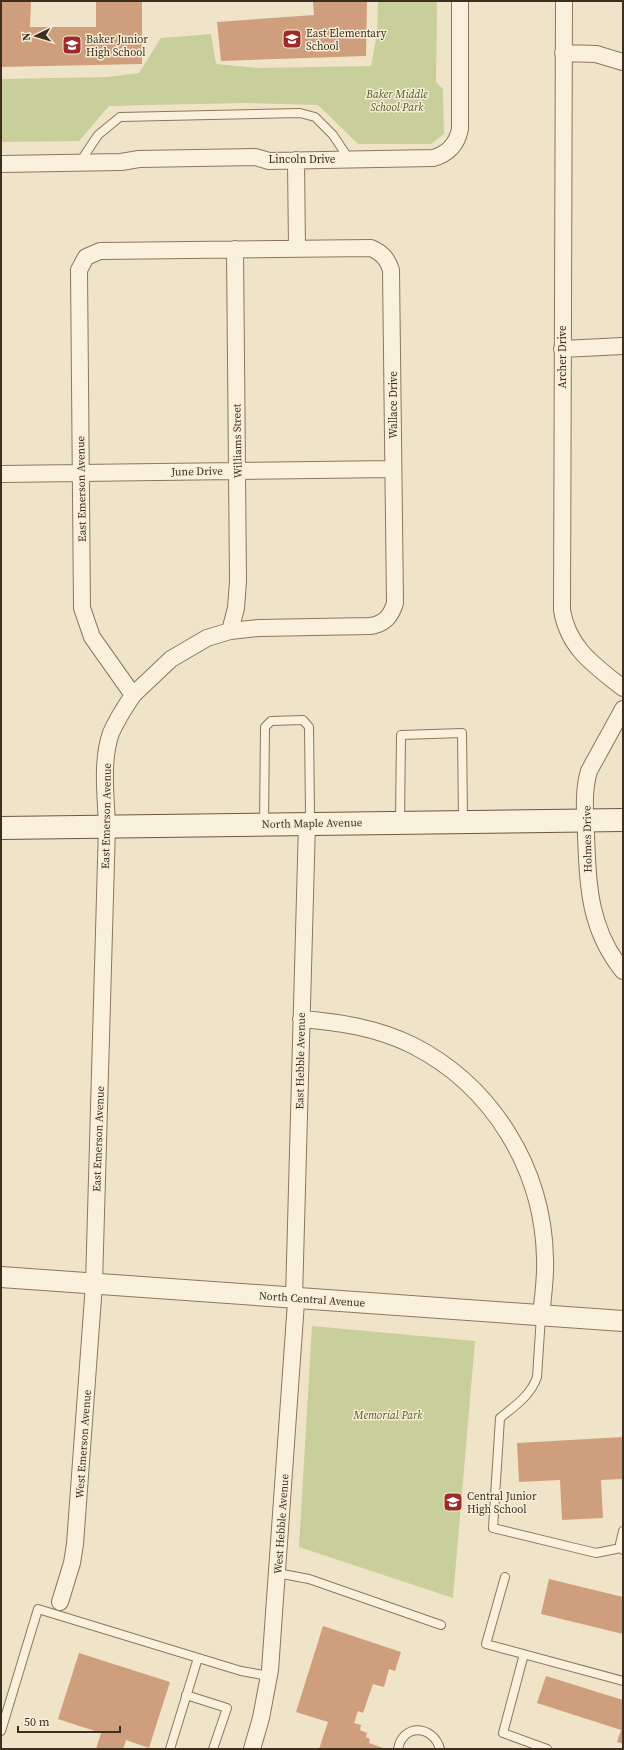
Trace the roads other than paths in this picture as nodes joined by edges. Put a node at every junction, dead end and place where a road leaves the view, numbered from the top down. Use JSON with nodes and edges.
{"nodes":[{"id":1,"x":460,"y":1,"type":"edge"},
{"id":2,"x":564,"y":1,"type":"edge"},
{"id":3,"x":563,"y":53,"type":"junction"},
{"id":4,"x":623,"y":62,"type":"edge"},
{"id":5,"x":349,"y":159,"type":"junction"},
{"id":6,"x":296,"y":160,"type":"junction"},
{"id":7,"x":80,"y":163,"type":"junction"},
{"id":8,"x":1,"y":164,"type":"edge"},
{"id":9,"x":297,"y":248,"type":"junction"},
{"id":10,"x":235,"y":249,"type":"junction"},
{"id":11,"x":78,"y":296,"type":"joint"},
{"id":12,"x":623,"y":346,"type":"edge"},
{"id":13,"x":562,"y":350,"type":"junction"},
{"id":14,"x":393,"y":469,"type":"junction"},
{"id":15,"x":237,"y":471,"type":"junction"},
{"id":16,"x":80,"y":473,"type":"junction"},
{"id":17,"x":1,"y":474,"type":"edge"},
{"id":18,"x":230,"y":631,"type":"junction"},
{"id":19,"x":623,"y":688,"type":"edge"},
{"id":20,"x":133,"y":695,"type":"junction"},
{"id":21,"x":623,"y":709,"type":"edge"},
{"id":22,"x":585,"y":820,"type":"junction"},
{"id":23,"x":623,"y":820,"type":"edge"},
{"id":24,"x":462,"y":821,"type":"junction"},
{"id":25,"x":400,"y":822,"type":"junction"},
{"id":26,"x":307,"y":823,"type":"junction"},
{"id":27,"x":264,"y":824,"type":"junction"},
{"id":28,"x":107,"y":826,"type":"junction"},
{"id":29,"x":1,"y":828,"type":"edge"},
{"id":30,"x":623,"y":970,"type":"edge"},
{"id":31,"x":301,"y":1019,"type":"junction"},
{"id":32,"x":1,"y":1277,"type":"edge"},
{"id":33,"x":94,"y":1284,"type":"junction"},
{"id":34,"x":294,"y":1298,"type":"junction"},
{"id":35,"x":541,"y":1315,"type":"junction"},
{"id":36,"x":623,"y":1320,"type":"edge"},
{"id":37,"x":623,"y":1532,"type":"edge"},
{"id":38,"x":622,"y":1549,"type":"edge"},
{"id":39,"x":277,"y":1573,"type":"junction"},
{"id":40,"x":504,"y":1577,"type":"dead end"},
{"id":41,"x":60,"y":1602,"type":"dead end"},
{"id":42,"x":441,"y":1625,"type":"dead end"},
{"id":43,"x":524,"y":1654,"type":"junction"},
{"id":44,"x":198,"y":1658,"type":"junction"},
{"id":45,"x":269,"y":1676,"type":"junction"},
{"id":46,"x":623,"y":1681,"type":"edge"},
{"id":47,"x":186,"y":1695,"type":"junction"},
{"id":48,"x":1,"y":1731,"type":"edge"},
{"id":49,"x":170,"y":1749,"type":"edge"},
{"id":50,"x":213,"y":1749,"type":"edge"},
{"id":51,"x":252,"y":1749,"type":"edge"},
{"id":52,"x":398,"y":1749,"type":"edge"},
{"id":53,"x":440,"y":1749,"type":"edge"},
{"id":54,"x":547,"y":1749,"type":"edge"}],
"edges":[{"from":1,"to":5,"type":"street","name":"Lincoln Drive"},
{"from":2,"to":3,"type":"street","name":"Archer Drive"},
{"from":3,"to":4,"type":"street"},
{"from":3,"to":13,"type":"street","name":"Archer Drive"},
{"from":5,"to":6,"type":"street","name":"Lincoln Drive"},
{"from":5,"to":7,"type":"lane"},
{"from":6,"to":7,"type":"street","name":"Lincoln Drive"},
{"from":6,"to":9,"type":"street"},
{"from":7,"to":8,"type":"street","name":"Lincoln Drive"},
{"from":9,"to":10,"type":"street","name":"Wallace Drive"},
{"from":9,"to":14,"type":"street","name":"Wallace Drive"},
{"from":10,"to":11,"type":"street","name":"Wallace Drive"},
{"from":10,"to":15,"type":"street","name":"Williams Street"},
{"from":11,"to":16,"type":"street","name":"East Emerson Avenue"},
{"from":12,"to":13,"type":"street"},
{"from":13,"to":19,"type":"street","name":"Archer Drive"},
{"from":14,"to":15,"type":"street","name":"June Drive"},
{"from":14,"to":18,"type":"street","name":"Wallace Drive"},
{"from":15,"to":16,"type":"street","name":"June Drive"},
{"from":15,"to":18,"type":"street","name":"Williams Street"},
{"from":16,"to":17,"type":"street","name":"June Drive"},
{"from":16,"to":20,"type":"street","name":"East Emerson Avenue"},
{"from":18,"to":20,"type":"street","name":"Wallace Drive"},
{"from":20,"to":28,"type":"street","name":"East Emerson Avenue"},
{"from":21,"to":22,"type":"street","name":"Holmes Drive"},
{"from":22,"to":23,"type":"main road","name":"North Maple Avenue"},
{"from":22,"to":24,"type":"main road","name":"North Maple Avenue"},
{"from":22,"to":30,"type":"street","name":"Holmes Drive"},
{"from":24,"to":25,"type":"main road","name":"North Maple Avenue"},
{"from":24,"to":25,"type":"lane"},
{"from":25,"to":26,"type":"main road","name":"North Maple Avenue"},
{"from":26,"to":27,"type":"main road","name":"North Maple Avenue"},
{"from":26,"to":27,"type":"lane"},
{"from":26,"to":31,"type":"street","name":"East Hebble Avenue"},
{"from":27,"to":28,"type":"main road","name":"North Maple Avenue"},
{"from":28,"to":29,"type":"main road","name":"North Maple Avenue"},
{"from":28,"to":33,"type":"street","name":"East Emerson Avenue"},
{"from":31,"to":34,"type":"street","name":"East Hebble Avenue"},
{"from":31,"to":35,"type":"street"},
{"from":32,"to":33,"type":"street","name":"North Central Avenue"},
{"from":33,"to":34,"type":"street","name":"North Central Avenue"},
{"from":33,"to":41,"type":"street","name":"West Emerson Avenue"},
{"from":34,"to":35,"type":"street","name":"North Central Avenue"},
{"from":34,"to":39,"type":"street","name":"West Hebble Avenue"},
{"from":35,"to":36,"type":"street","name":"North Central Avenue"},
{"from":35,"to":38,"type":"lane"},
{"from":37,"to":38,"type":"lane"},
{"from":39,"to":42,"type":"lane"},
{"from":39,"to":45,"type":"street","name":"West Hebble Avenue"},
{"from":40,"to":43,"type":"lane"},
{"from":43,"to":46,"type":"lane"},
{"from":43,"to":54,"type":"lane"},
{"from":44,"to":45,"type":"lane"},
{"from":44,"to":47,"type":"lane"},
{"from":44,"to":48,"type":"lane"},
{"from":45,"to":51,"type":"street","name":"West Hebble Avenue"},
{"from":47,"to":49,"type":"lane"},
{"from":47,"to":50,"type":"lane"},
{"from":52,"to":53,"type":"lane"}]}
